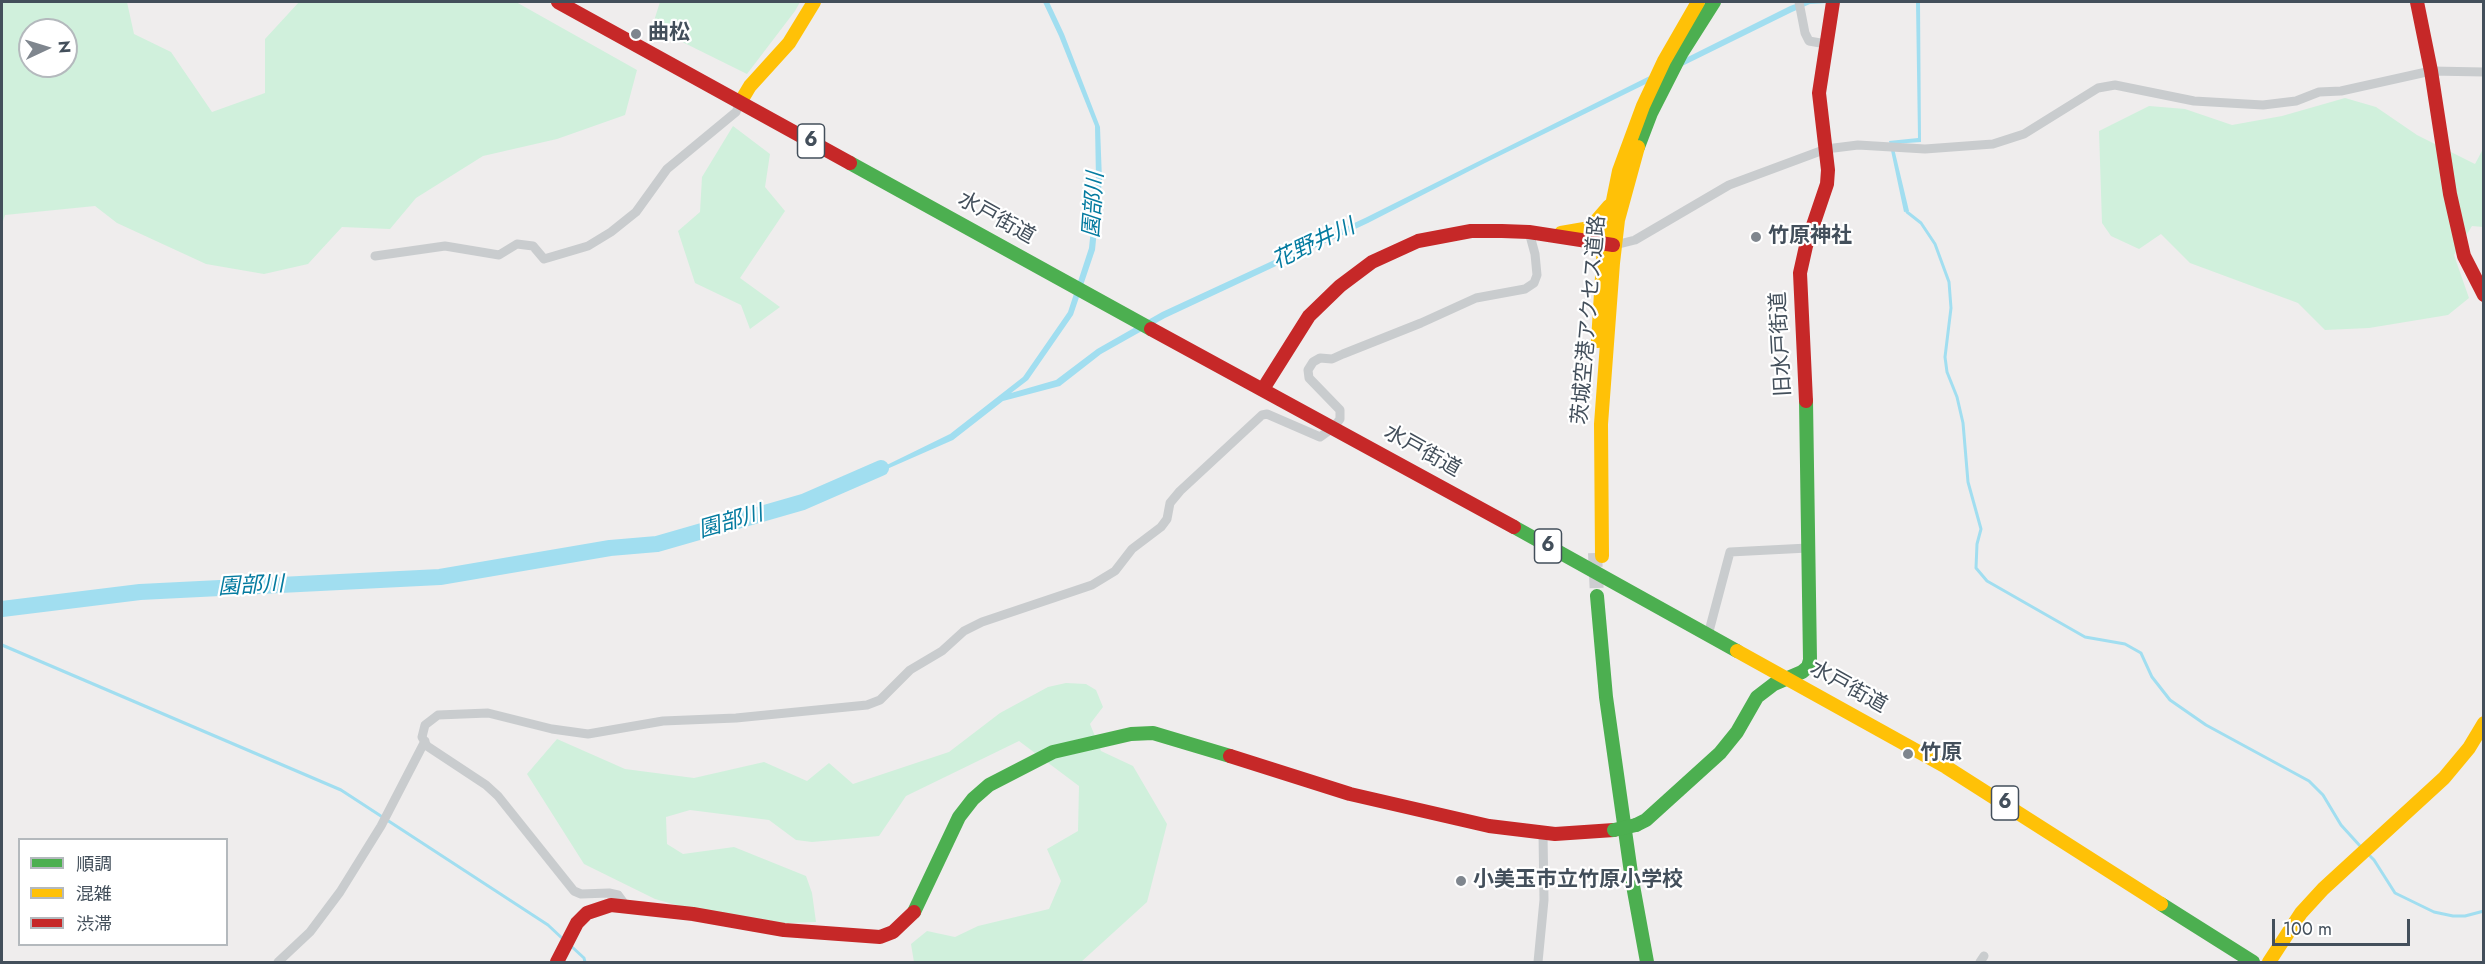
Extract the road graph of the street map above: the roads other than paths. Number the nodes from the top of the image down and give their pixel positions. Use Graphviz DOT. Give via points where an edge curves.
graph roads {
  1 [pos="558,2"];
  2 [pos="814,2"];
  3 [pos="1698,2"];
  4 [pos="1714,2"];
  5 [pos="1799,2"];
  6 [pos="2417,2"];
  7 [pos="1832,5"];
  8 [pos="1826,44"];
  9 [pos="2431,71"];
  10 [pos="2484,72"];
  11 [pos="741,101"];
  12 [pos="1826,148"];
  13 [pos="1611,203"];
  14 [pos="1529,232"];
  15 [pos="1547,235"];
  16 [pos="1610,245"];
  17 [pos="375,256"];
  18 [pos="2484,295"];
  19 [pos="1263,389"];
  20 [pos="1334,427"];
  21 [pos="1808,548"];
  22 [pos="1598,555"];
  23 [pos="1600,596"];
  24 [pos="1708,635"];
  25 [pos="1788,678"];
  26 [pos="2484,723"];
  27 [pos="424,741"];
  28 [pos="1544,834"];
  29 [pos="627,906"];
  30 [pos="278,963"];
  31 [pos="557,963"];
  32 [pos="1538,963"];
  33 [pos="1647,963"];
  34 [pos="2253,963"];
  35 [pos="2269,963"];
  1 -- 11 [label="main road, 水戸街道 / 6"];
  2 -- 11 [label="main road" via="789,43"];
  3 -- 13 [label="main road, 茨城空港アクセス道路" via="1643,106"];
  4 -- 16 [label="main road, 茨城空港アクセス道路" via="1681,54 1651,113"];
  5 -- 8 [label="street" via="1809,41"];
  6 -- 9 [label="main road"];
  7 -- 8 [label="main road, 旧水戸街道"];
  8 -- 12 [label="main road, 旧水戸街道" via="1819,93"];
  9 -- 10 [label="street"];
  9 -- 12 [label="street" via="2263,105 2194,101 2115,85 2098,88 2024,134 1993,144 1925,149 1858,145"];
  9 -- 18 [label="main road" via="2464,256"];
  11 -- 17 [label="street" via="736,112 667,169 636,212 588,246 544,259 533,246 517,244 499,255 445,246"];
  11 -- 19 [label="main road, 水戸街道 / 6"];
  12 -- 16 [label="street" via="1729,184 1643,235"];
  12 -- 21 [label="main road, 旧水戸街道" via="1827,184 1800,273"];
  13 -- 15 [label="main road" via="1590,228"];
  13 -- 16 [label="main road, 茨城空港アクセス道路"];
  14 -- 15 [label="main road"];
  14 -- 19 [label="main road" via="1442,235 1418,241 1372,262 1309,316"];
  14 -- 20 [label="street" via="1537,275 1525,289 1476,298 1343,354 1313,362 1309,378 1340,410"];
  15 -- 16 [label="main road"];
  16 -- 22 [label="main road, 茨城空港アクセス道路" via="1593,432"];
  19 -- 20 [label="main road, 水戸街道 / 6"];
  20 -- 24 [label="main road, 水戸街道 / 6"];
  20 -- 27 [label="street" via="1320,436 1267,414 1262,416 1180,490 1161,527 1132,549 1115,572 1092,585 964,631 942,651 910,670 880,700 867,705 663,721 588,734 488,713 453,713 432,718 425,725"];
  21 -- 24 [label="street" via="1730,552"];
  21 -- 25 [label="main road, 旧水戸街道" via="1810,660 1808,667"];
  23 -- 33 [label="main road" via="1606,697"];
  24 -- 25 [label="main road, 水戸街道 / 6"];
  25 -- 28 [label="main road, bridge" via="1757,697 1720,753 1646,820 1614,830"];
  25 -- 34 [label="main road, 水戸街道 / 6" via="1992,794"];
  26 -- 35 [label="main road" via="2444,778 2323,888 2301,913"];
  27 -- 29 [label="street" via="486,784 574,891 618,895"];
  27 -- 30 [label="street" via="381,826 340,892 310,932"];
  28 -- 29 [label="main road" via="1428,813 1350,794 1170,737 1131,734 1053,752 989,785 959,817 936,872 910,918 880,937 784,930"];
  28 -- 32 [label="street" via="1544,900"];
  29 -- 31 [label="main road" via="611,905 587,914 577,923"];
}
